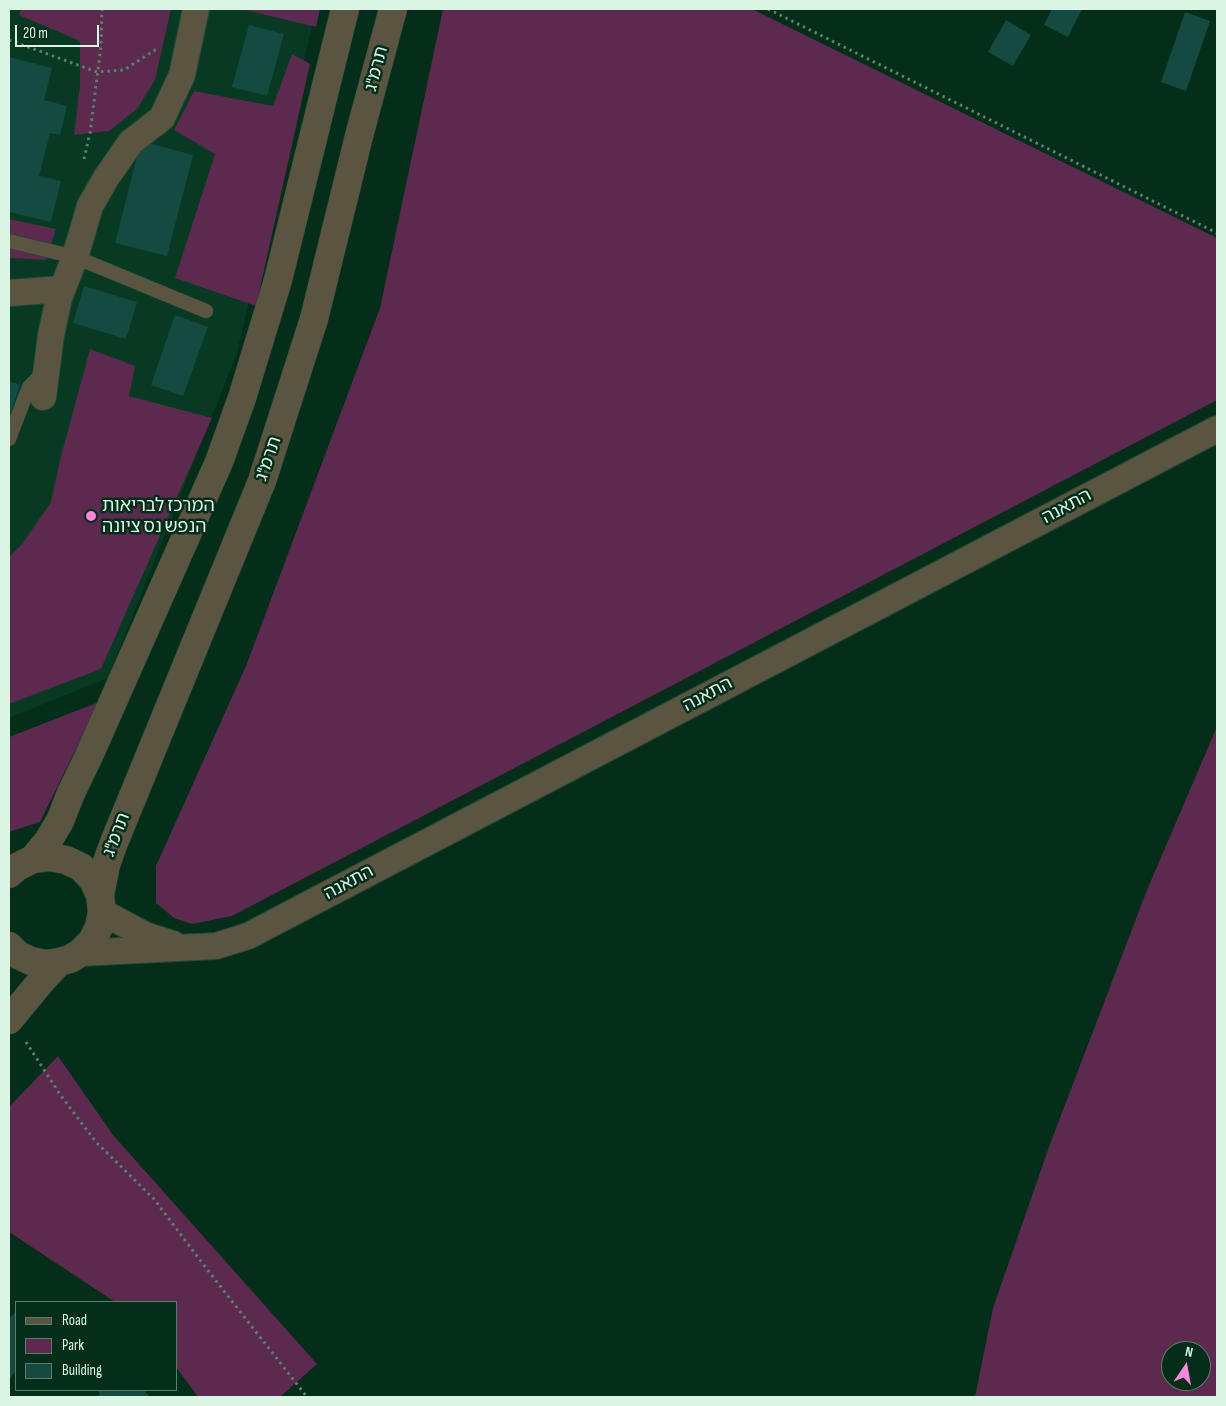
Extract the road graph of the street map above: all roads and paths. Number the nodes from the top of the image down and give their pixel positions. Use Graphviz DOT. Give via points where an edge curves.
graph roads {
  1 [pos="102,9"];
  2 [pos="196,9"];
  3 [pos="345,9"];
  4 [pos="393,9"];
  5 [pos="768,9"];
  6 [pos="9,40"];
  7 [pos="188,47"];
  8 [pos="97,72"];
  9 [pos="84,160"];
  10 [pos="1217,233"];
  11 [pos="9,241"];
  12 [pos="75,257"];
  13 [pos="62,289"];
  14 [pos="9,293"];
  15 [pos="206,311"];
  16 [pos="47,368"];
  17 [pos="43,397"];
  18 [pos="1217,429"];
  19 [pos="9,439"];
  20 [pos="17,866"];
  21 [pos="101,903"];
  22 [pos="9,946"];
  23 [pos="194,948"];
  24 [pos="70,958"];
  25 [pos="9,1020"];
  26 [pos="307,1397"];
  1 -- 8 [label="path"];
  2 -- 7 [label="street"];
  3 -- 20 [label="street" via="278,280 219,462 60,822 48,840"];
  4 -- 21 [label="street, תרמ\"ג" via="314,319 265,472 113,844 106,865"];
  5 -- 10 [label="path"];
  6 -- 8 [label="path"];
  7 -- 8 [label="path" via="155,50 124,70"];
  7 -- 12 [label="street" via="182,75 162,118 131,142 90,206"];
  8 -- 9 [label="path"];
  11 -- 12 [label="lane"];
  12 -- 13 [label="street"];
  12 -- 15 [label="lane"];
  13 -- 14 [label="street"];
  13 -- 16 [label="street"];
  16 -- 17 [label="street"];
  16 -- 19 [label="lane" via="29,387"];
  18 -- 23 [label="street, התאנה" via="248,936 216,946"];
  20 -- 21 [label="street" via="49,856 66,860 81,867 93,880"];
  21 -- 23 [label="street, התאנה" via="148,936"];
  21 -- 24 [label="street, תרמ\"ג" via="99,927 92,941"];
  22 -- 24 [label="street" via="18,955 45,964"];
  23 -- 24 [label="street, התאנה"];
  24 -- 25 [label="street" via="43,979"];
  25 -- 26 [label="path" via="96,1142 154,1199"];
}
